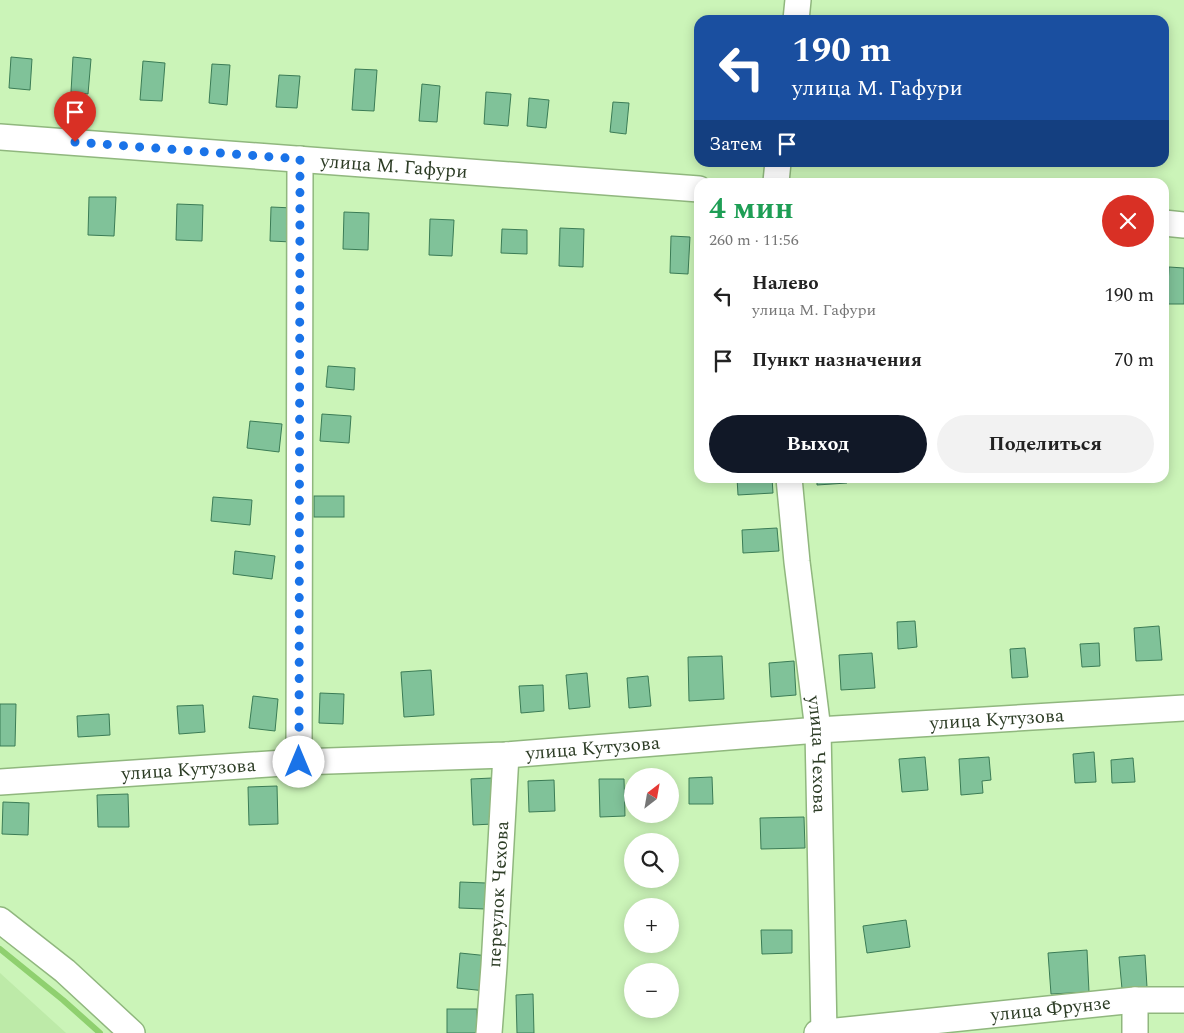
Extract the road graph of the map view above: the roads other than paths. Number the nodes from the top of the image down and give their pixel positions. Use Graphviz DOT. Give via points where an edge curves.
graph roads {
  1 [pos="798,0"];
  2 [pos="796,15"];
  3 [pos="0,137"];
  4 [pos="300,159"];
  5 [pos="694,189"];
  6 [pos="1169,223"];
  7 [pos="1184,224"];
  8 [pos="789,483"];
  9 [pos="1184,708"];
  10 [pos="818,730"];
  11 [pos="506,755"];
  12 [pos="299,762"];
  13 [pos="0,782"];
  14 [pos="0,920"];
  15 [pos="1134,1000"];
  16 [pos="1184,1000"];
  17 [pos="132,1033"];
  18 [pos="489,1033"];
  19 [pos="822,1033"];
  20 [pos="1136,1033"];
  1 -- 2 [label="street"];
  3 -- 4 [label="street, улица М. Гафури"];
  4 -- 5 [label="street, улица М. Гафури"];
  4 -- 12 [label="street"];
  6 -- 7 [label="street"];
  8 -- 10 [label="street, улица Чехова"];
  9 -- 10 [label="street, улица Кутузова"];
  10 -- 11 [label="street, улица Кутузова"];
  10 -- 19 [label="street, улица Чехова"];
  11 -- 12 [label="street, улица Кутузова"];
  11 -- 18 [label="street, переулок Чехова"];
  12 -- 13 [label="street, улица Кутузова"];
  14 -- 17 [label="street" via="65,971"];
  15 -- 16 [label="street, улица Фрунзе"];
  15 -- 19 [label="street, улица Фрунзе"];
  15 -- 20 [label="street, улица Фрунзе"];
}
